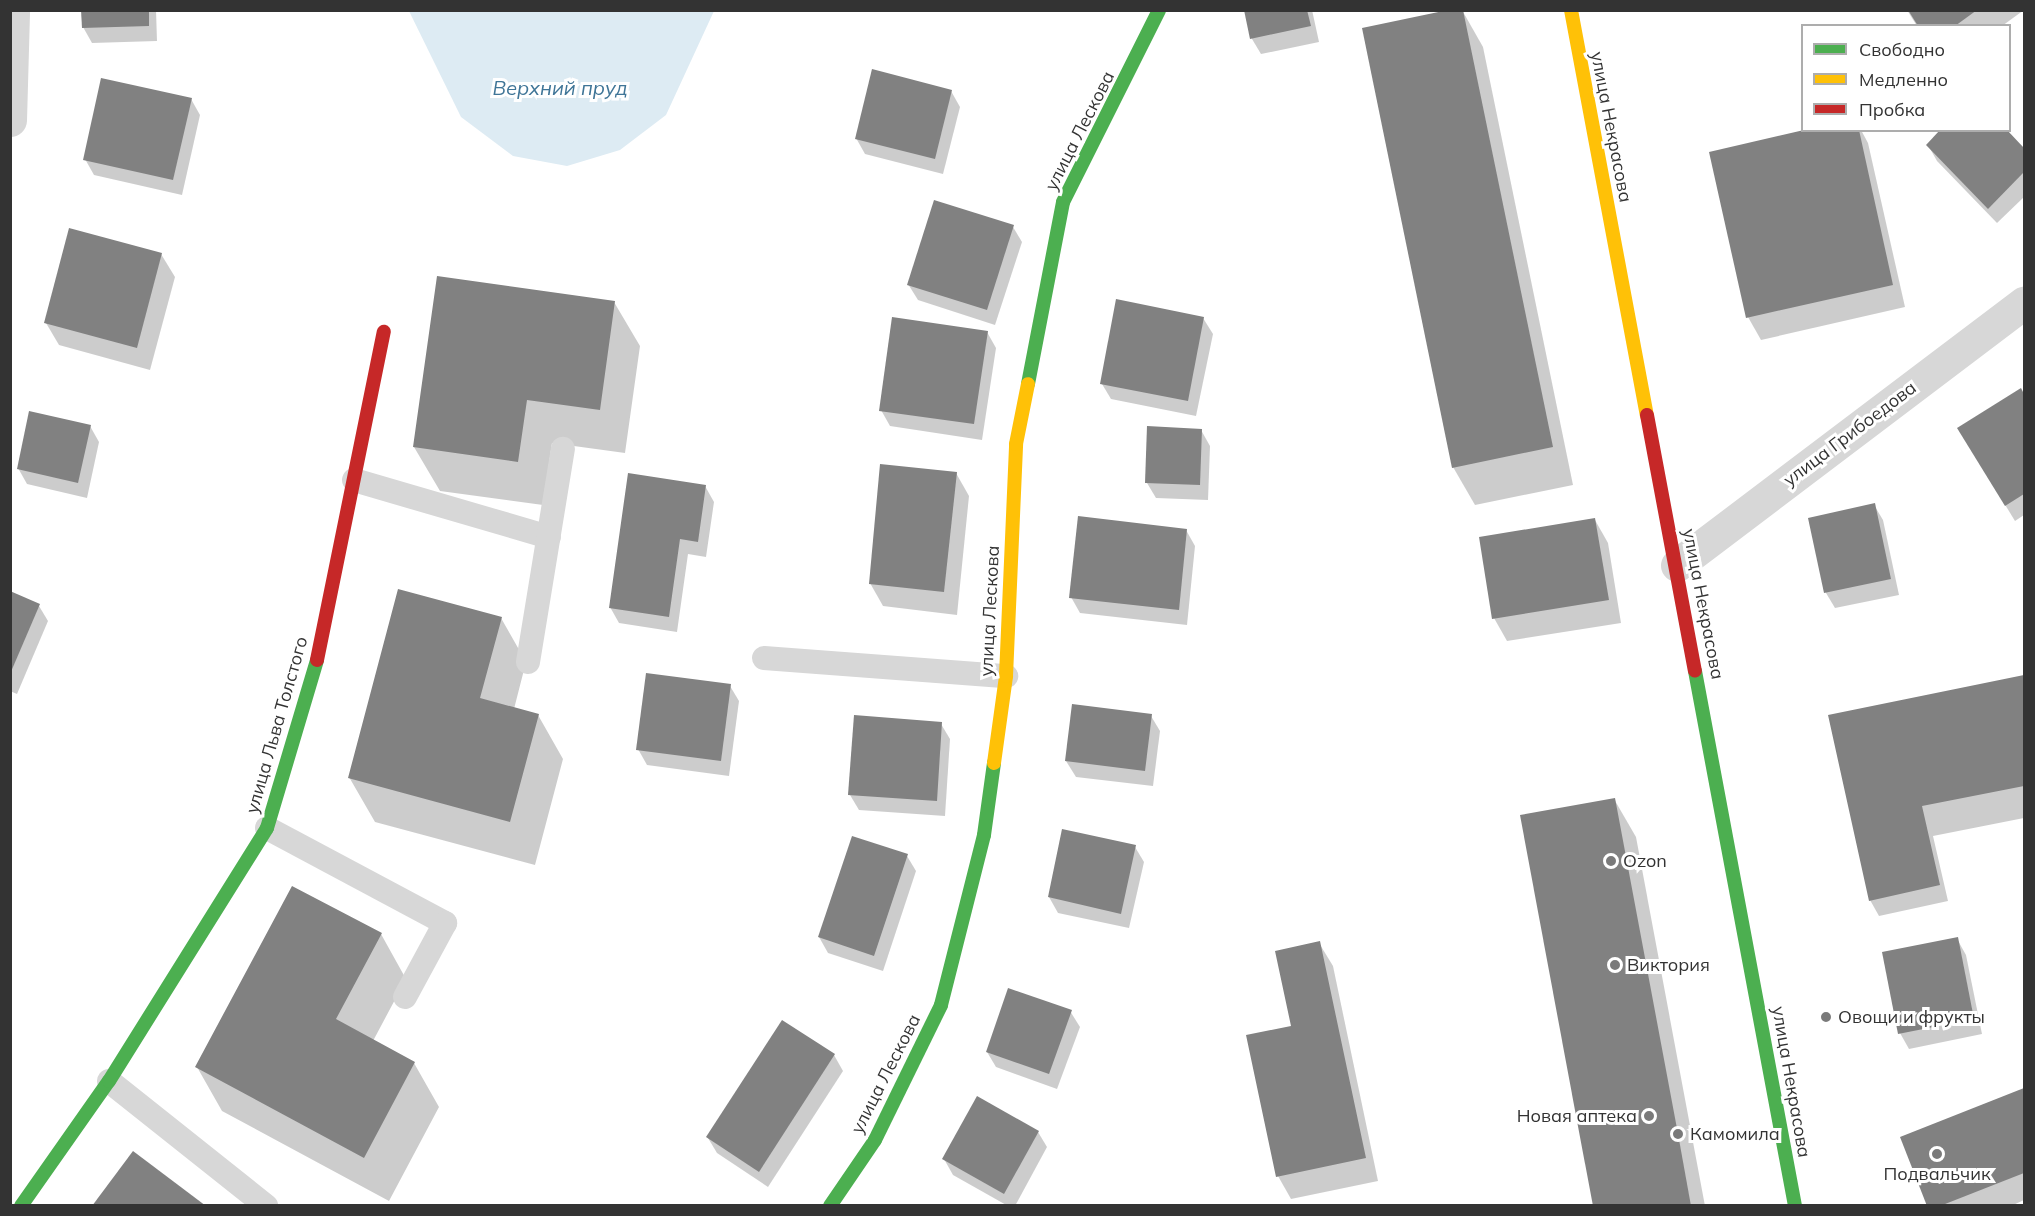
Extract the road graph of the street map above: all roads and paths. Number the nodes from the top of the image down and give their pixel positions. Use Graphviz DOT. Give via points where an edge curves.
graph roads {
  1 [pos="13,10"];
  2 [pos="1159,10"];
  3 [pos="1571,10"];
  4 [pos="10,120"];
  5 [pos="2025,303"];
  6 [pos="384,332"];
  7 [pos="563,449"];
  8 [pos="354,480"];
  9 [pos="549,537"];
  10 [pos="1677,565"];
  11 [pos="764,658"];
  12 [pos="528,662"];
  13 [pos="1006,676"];
  14 [pos="267,828"];
  15 [pos="405,997"];
  16 [pos="109,1081"];
  17 [pos="21,1206"];
  18 [pos="266,1206"];
  19 [pos="830,1206"];
  20 [pos="1795,1206"];
  1 -- 4 [label="street"];
  2 -- 13 [label="street, улица Лескова" via="1063,202 1016,444"];
  3 -- 10 [label="street, улица Некрасова"];
  5 -- 10 [label="street, улица Грибоедова"];
  6 -- 8 [label="street, улица Льва Толстого"];
  7 -- 9 [label="lane"];
  8 -- 9 [label="lane"];
  8 -- 14 [label="street, улица Льва Толстого" via="313,678"];
  9 -- 12 [label="lane"];
  10 -- 20 [label="street, улица Некрасова"];
  11 -- 13 [label="lane"];
  13 -- 19 [label="street, улица Лескова" via="984,835 941,1005 875,1140"];
  14 -- 15 [label="lane" via="445,923"];
  14 -- 16 [label="street, улица Льва Толстого"];
  16 -- 17 [label="street, улица Льва Толстого"];
  16 -- 18 [label="lane"];
}
